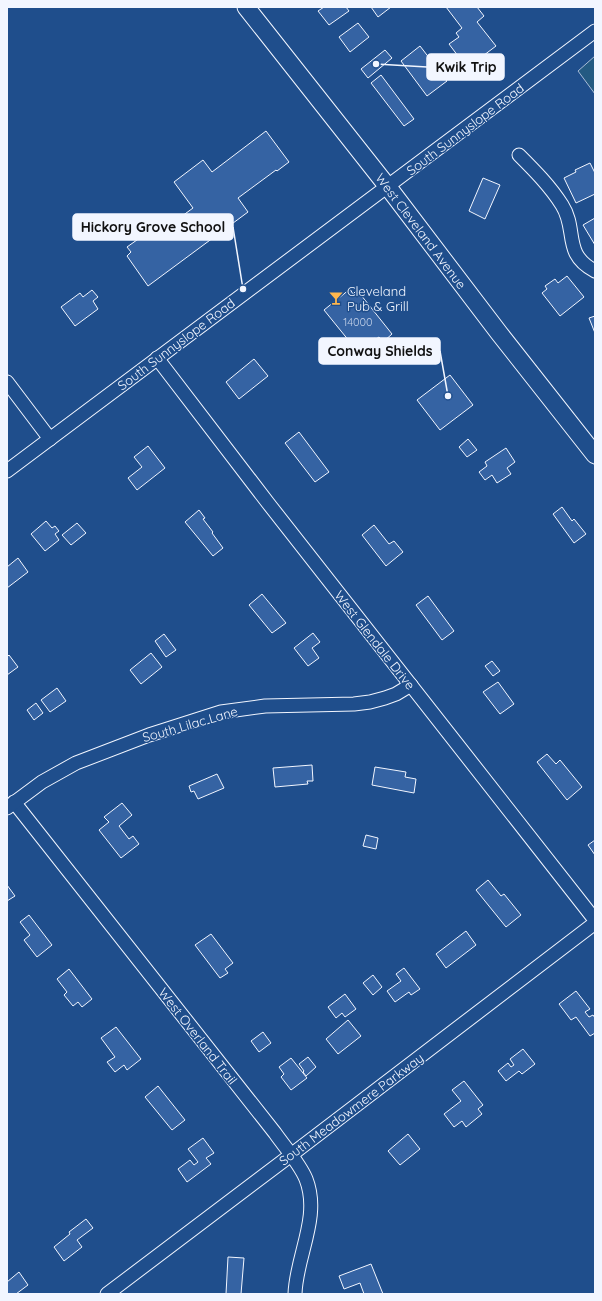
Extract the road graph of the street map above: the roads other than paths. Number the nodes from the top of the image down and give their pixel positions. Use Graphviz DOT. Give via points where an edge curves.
graph roads {
  1 [pos="246,7"];
  2 [pos="595,31"];
  3 [pos="519,155"];
  4 [pos="388,187"];
  5 [pos="595,271"];
  6 [pos="157,358"];
  7 [pos="7,382"];
  8 [pos="50,439"];
  9 [pos="595,455"];
  10 [pos="7,471"];
  11 [pos="411,685"];
  12 [pos="10,805"];
  13 [pos="595,921"];
  14 [pos="291,1155"];
  15 [pos="107,1294"];
  16 [pos="295,1294"];
  1 -- 4 [label="main road, West Cleveland Avenue"];
  2 -- 4 [label="street, South Sunnyslope Road"];
  3 -- 5 [label="street" via="561,204 569,221 576,254"];
  4 -- 6 [label="street, South Sunnyslope Road"];
  4 -- 9 [label="main road, West Cleveland Avenue"];
  6 -- 8 [label="street, South Sunnyslope Road"];
  6 -- 11 [label="street, West Glendale Drive"];
  7 -- 8 [label="street"];
  8 -- 10 [label="street, South Sunnyslope Road"];
  11 -- 12 [label="street, South Lilac Lane" via="396,694 370,702 265,706 221,712 149,734 76,763 42,782"];
  11 -- 13 [label="street, West Glendale Drive"];
  12 -- 14 [label="street, West Overland Trail"];
  13 -- 14 [label="street, South Meadowmere Parkway"];
  14 -- 15 [label="street, South Meadowmere Parkway"];
  14 -- 16 [label="street, West Overland Trail" via="306,1179 311,1199 311,1211 296,1274"];
}
